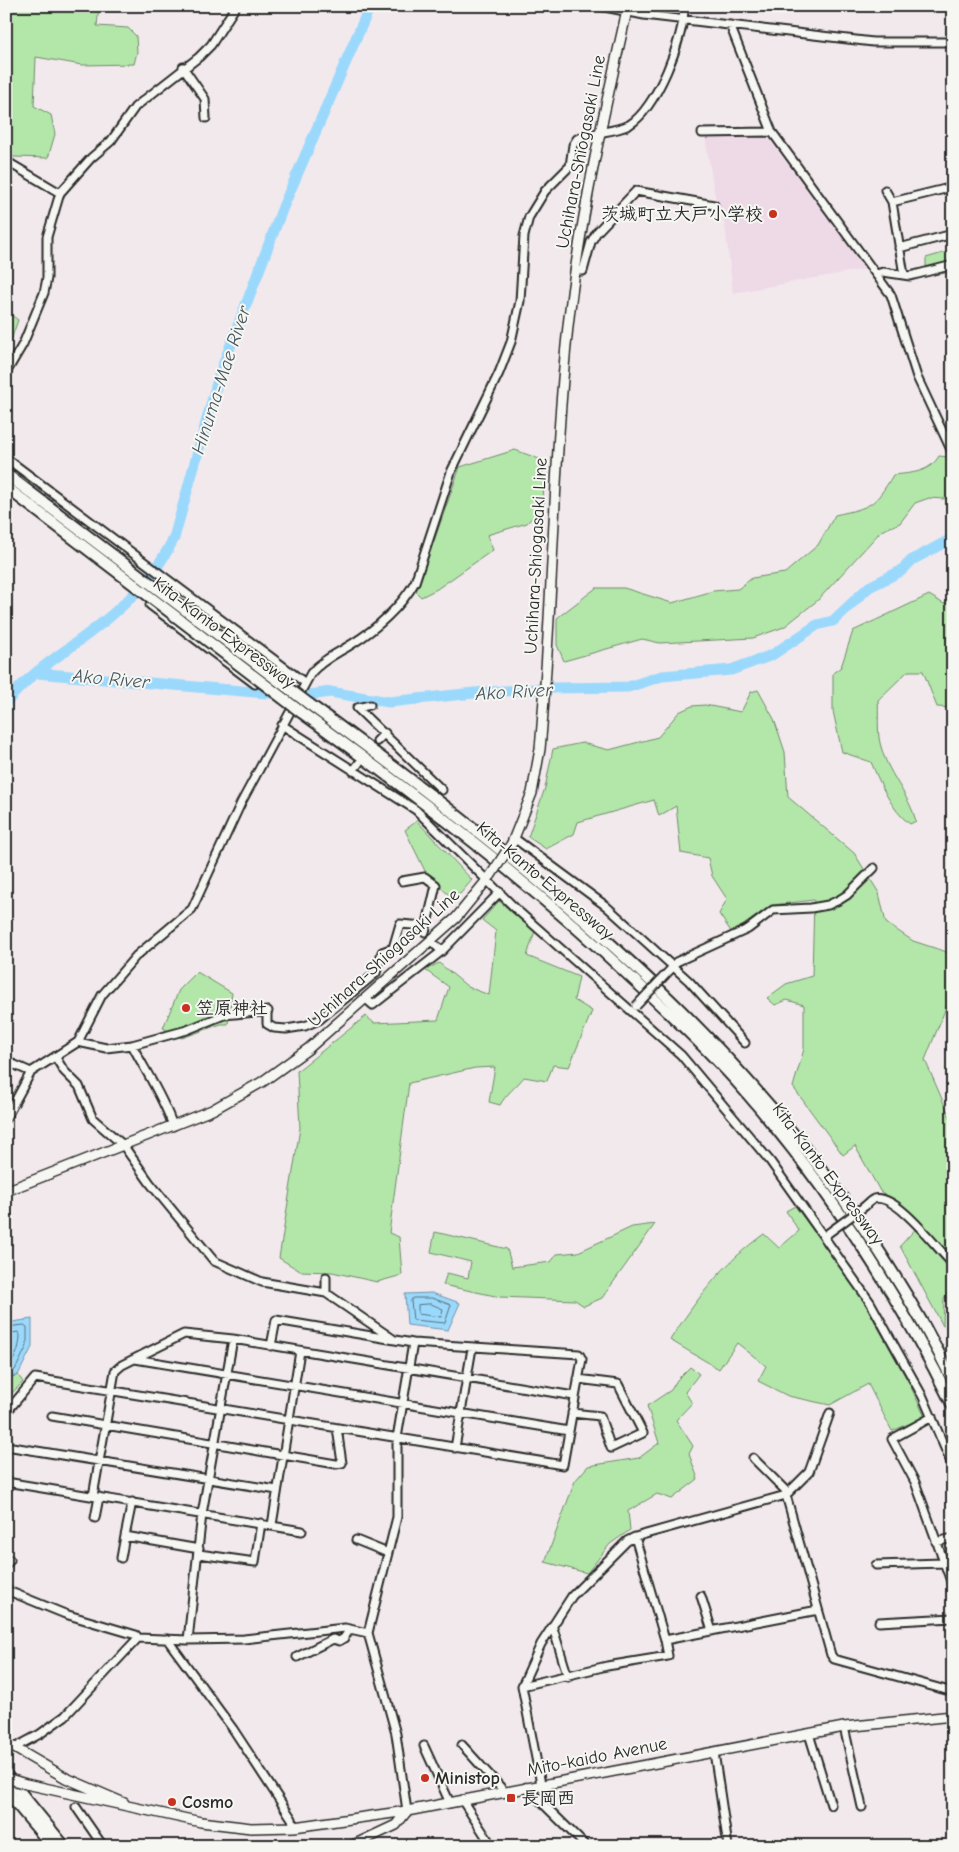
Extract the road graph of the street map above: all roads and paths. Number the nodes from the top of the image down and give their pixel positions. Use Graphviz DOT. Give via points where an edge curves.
graph roads {
  1 [pos="236,6"];
  2 [pos="600,6"];
  3 [pos="684,6"];
  4 [pos="627,9"];
  5 [pos="684,19"];
  6 [pos="730,25"];
  7 [pos="953,42"];
  8 [pos="183,67"];
  9 [pos="206,118"];
  10 [pos="601,132"];
  11 [pos="772,132"];
  12 [pos="702,133"];
  13 [pos="6,160"];
  14 [pos="953,187"];
  15 [pos="885,190"];
  16 [pos="60,193"];
  17 [pos="892,202"];
  18 [pos="714,205"];
  19 [pos="953,234"];
  20 [pos="900,248"];
  21 [pos="953,265"];
  22 [pos="575,271"];
  23 [pos="876,274"];
  24 [pos="904,275"];
  25 [pos="6,373"];
  26 [pos="953,454"];
  27 [pos="6,458"];
  28 [pos="6,474"];
  29 [pos="6,487"];
  30 [pos="150,604"];
  31 [pos="258,648"];
  32 [pos="240,672"];
  33 [pos="304,682"];
  34 [pos="255,684"];
  35 [pos="370,705"];
  36 [pos="282,725"];
  37 [pos="384,733"];
  38 [pos="377,741"];
  39 [pos="359,763"];
  40 [pos="353,771"];
  41 [pos="442,790"];
  42 [pos="513,841"];
  43 [pos="874,868"];
  44 [pos="489,878"];
  45 [pos="402,881"];
  46 [pos="500,892"];
  47 [pos="435,946"];
  48 [pos="442,950"];
  49 [pos="672,968"];
  50 [pos="365,998"];
  51 [pos="635,1008"];
  52 [pos="78,1042"];
  53 [pos="745,1043"];
  54 [pos="132,1045"];
  55 [pos="56,1058"];
  56 [pos="6,1061"];
  57 [pos="31,1072"];
  58 [pos="6,1118"];
  59 [pos="173,1126"];
  60 [pos="123,1145"];
  61 [pos="6,1191"];
  62 [pos="826,1235"];
  63 [pos="953,1264"];
  64 [pos="326,1277"];
  65 [pos="326,1293"];
  66 [pos="233,1339"];
  67 [pos="392,1339"];
  68 [pos="413,1343"];
  69 [pos="271,1346"];
  70 [pos="472,1348"];
  71 [pos="300,1351"];
  72 [pos="135,1359"];
  73 [pos="409,1369"];
  74 [pos="226,1375"];
  75 [pos="467,1378"];
  76 [pos="578,1379"];
  77 [pos="953,1381"];
  78 [pos="294,1385"];
  79 [pos="111,1391"];
  80 [pos="574,1396"];
  81 [pos="404,1404"];
  82 [pos="953,1406"];
  83 [pos="220,1409"];
  84 [pos="6,1413"];
  85 [pos="461,1413"];
  86 [pos="572,1413"];
  87 [pos="830,1413"];
  88 [pos="52,1416"];
  89 [pos="932,1417"];
  90 [pos="288,1421"];
  91 [pos="106,1426"];
  92 [pos="337,1428"];
  93 [pos="569,1431"];
  94 [pos="397,1438"];
  95 [pos="214,1445"];
  96 [pos="6,1446"];
  97 [pos="455,1448"];
  98 [pos="283,1455"];
  99 [pos="752,1458"];
  100 [pos="100,1461"];
  101 [pos="953,1467"];
  102 [pos="208,1479"];
  103 [pos="6,1482"];
  104 [pos="277,1490"];
  105 [pos="787,1494"];
  106 [pos="96,1496"];
  107 [pos="132,1502"];
  108 [pos="202,1514"];
  109 [pos="96,1518"];
  110 [pos="261,1523"];
  111 [pos="272,1525"];
  112 [pos="302,1531"];
  113 [pos="125,1536"];
  114 [pos="634,1537"];
  115 [pos="953,1538"];
  116 [pos="356,1540"];
  117 [pos="936,1542"];
  118 [pos="199,1551"];
  119 [pos="388,1553"];
  120 [pos="121,1558"];
  121 [pos="943,1563"];
  122 [pos="876,1565"];
  123 [pos="953,1588"];
  124 [pos="6,1590"];
  125 [pos="701,1596"];
  126 [pos="818,1610"];
  127 [pos="953,1618"];
  128 [pos="879,1622"];
  129 [pos="553,1628"];
  130 [pos="350,1629"];
  131 [pos="712,1631"];
  132 [pos="368,1633"];
  133 [pos="138,1638"];
  134 [pos="167,1639"];
  135 [pos="188,1640"];
  136 [pos="665,1640"];
  137 [pos="297,1657"];
  138 [pos="568,1676"];
  139 [pos="522,1686"];
  140 [pos="953,1692"];
  141 [pos="953,1716"];
  142 [pos="844,1727"];
  143 [pos="809,1734"];
  144 [pos="462,1745"];
  145 [pos="10,1746"];
  146 [pos="424,1746"];
  147 [pos="714,1752"];
  148 [pos="6,1777"];
  149 [pos="541,1784"];
  150 [pos="526,1787"];
  151 [pos="504,1791"];
  152 [pos="9,1796"];
  153 [pos="462,1800"];
  154 [pos="450,1803"];
  155 [pos="129,1805"];
  156 [pos="831,1805"];
  157 [pos="76,1807"];
  158 [pos="862,1808"];
  159 [pos="407,1811"];
  160 [pos="369,1818"];
  161 [pos="294,1827"];
  162 [pos="374,1835"];
  163 [pos="52,1846"];
  164 [pos="64,1846"];
  165 [pos="103,1846"];
  166 [pos="351,1846"];
  167 [pos="492,1846"];
  168 [pos="586,1846"];
  169 [pos="728,1846"];
  1 -- 8 [label="street" via="211,45"];
  2 -- 4 [label="street"];
  3 -- 5 [label="street"];
  4 -- 5 [label="street"];
  4 -- 10 [label="main road, Uchihara-Shiogasaki Line"];
  5 -- 6 [label="street"];
  5 -- 10 [label="street" via="681,35 650,105 630,124"];
  6 -- 7 [label="street" via="873,42"];
  6 -- 11 [label="street"];
  8 -- 9 [label="street" via="205,99"];
  8 -- 16 [label="street" via="135,107 111,141"];
  10 -- 22 [label="main road, Uchihara-Shiogasaki Line"];
  10 -- 33 [label="street" via="577,139 570,166 545,190 529,217 524,236 520,301 511,342 451,472 408,595 354,643 316,667"];
  11 -- 12 [label="street"];
  11 -- 23 [label="street"];
  13 -- 16 [label="street"];
  14 -- 17 [label="street"];
  15 -- 17 [label="street"];
  16 -- 25 [label="street" via="48,237 44,293 20,350"];
  17 -- 20 [label="street"];
  18 -- 22 [label="street" via="636,191 597,232 583,271"];
  19 -- 20 [label="street"];
  20 -- 24 [label="street"];
  21 -- 24 [label="street"];
  22 -- 42 [label="main road, Uchihara-Shiogasaki Line" via="563,384 540,748 532,793"];
  23 -- 24 [label="street"];
  23 -- 26 [label="street" via="894,301 918,377"];
  27 -- 31 [label="street"];
  28 -- 77 [label="highway, Kita-Kanto Expressway, bridge" via="400,770 547,888 665,993 751,1082 820,1167 856,1216 911,1304"];
  29 -- 82 [label="highway, Kita-Kanto Expressway, bridge" via="301,712 393,778 540,896 657,1001 744,1089 812,1174 873,1260"];
  30 -- 32 [label="street"];
  31 -- 32 [label="street"];
  31 -- 33 [label="street"];
  32 -- 34 [label="street"];
  33 -- 36 [label="street, bridge"];
  35 -- 37 [label="street" via="357,708"];
  36 -- 40 [label="street"];
  36 -- 52 [label="street" via="230,824 192,909 136,956 102,995"];
  37 -- 38 [label="street"];
  37 -- 41 [label="street"];
  39 -- 40 [label="street"];
  40 -- 44 [label="street" via="416,810"];
  42 -- 44 [label="main road, Uchihara-Shiogasaki Line, bridge"];
  42 -- 49 [label="street" via="606,906"];
  43 -- 49 [label="street" via="838,900 820,906 773,910 748,929 676,962"];
  44 -- 46 [label="street"];
  44 -- 50 [label="main road, Uchihara-Shiogasaki Line" via="456,918"];
  45 -- 54 [label="street" via="425,877 436,886 425,929 400,924 393,948 382,952 376,973 319,1020 298,1027 274,1028 267,1024 267,1011 233,1013"];
  46 -- 48 [label="street"];
  46 -- 51 [label="street"];
  47 -- 48 [label="street"];
  48 -- 50 [label="street" via="373,1005"];
  49 -- 51 [label="street, bridge"];
  49 -- 53 [label="street"];
  50 -- 59 [label="main road, Uchihara-Shiogasaki Line" via="308,1049 262,1082 212,1110"];
  51 -- 62 [label="street" via="728,1109"];
  52 -- 54 [label="street" via="106,1048"];
  52 -- 55 [label="street"];
  54 -- 59 [label="street" via="163,1100"];
  55 -- 57 [label="street"];
  55 -- 60 [label="street" via="79,1086 93,1119"];
  56 -- 57 [label="street"];
  57 -- 58 [label="street"];
  59 -- 60 [label="main road, Uchihara-Shiogasaki Line"];
  60 -- 61 [label="main road, Uchihara-Shiogasaki Line"];
  60 -- 65 [label="street" via="214,1261 262,1282"];
  62 -- 63 [label="street, bridge" via="874,1199 883,1200 897,1206"];
  62 -- 89 [label="street" via="870,1302"];
  64 -- 65 [label="street"];
  65 -- 67 [label="street"];
  66 -- 69 [label="street"];
  66 -- 72 [label="street" via="184,1334"];
  66 -- 74 [label="street"];
  67 -- 68 [label="street"];
  67 -- 69 [label="street" via="276,1320"];
  68 -- 70 [label="street"];
  68 -- 73 [label="street"];
  69 -- 71 [label="street"];
  70 -- 75 [label="street"];
  70 -- 76 [label="street" via="579,1354 582,1359"];
  71 -- 73 [label="street"];
  71 -- 78 [label="street"];
  72 -- 74 [label="street"];
  72 -- 79 [label="street" via="115,1371"];
  73 -- 75 [label="street"];
  73 -- 81 [label="street"];
  74 -- 78 [label="street"];
  74 -- 83 [label="street"];
  75 -- 80 [label="street"];
  75 -- 85 [label="street"];
  76 -- 80 [label="street"];
  76 -- 86 [label="street" via="618,1384 643,1433 611,1448 600,1416"];
  78 -- 81 [label="street"];
  78 -- 90 [label="street"];
  79 -- 83 [label="street"];
  79 -- 84 [label="street" via="35,1378"];
  79 -- 91 [label="street"];
  80 -- 86 [label="street"];
  81 -- 85 [label="street"];
  81 -- 94 [label="street"];
  83 -- 90 [label="street"];
  83 -- 95 [label="street"];
  85 -- 93 [label="street"];
  85 -- 97 [label="street"];
  86 -- 93 [label="street"];
  87 -- 105 [label="street" via="809,1472"];
  88 -- 91 [label="street"];
  89 -- 101 [label="street"];
  89 -- 117 [label="street" via="892,1438 915,1482"];
  90 -- 92 [label="street"];
  90 -- 98 [label="street"];
  91 -- 95 [label="street"];
  91 -- 100 [label="street"];
  92 -- 94 [label="street"];
  92 -- 98 [label="street" via="342,1463"];
  93 -- 97 [label="street" via="563,1465"];
  94 -- 97 [label="street"];
  94 -- 119 [label="street" via="397,1517"];
  95 -- 98 [label="street"];
  95 -- 102 [label="street"];
  96 -- 100 [label="street"];
  98 -- 104 [label="street"];
  99 -- 105 [label="street"];
  100 -- 102 [label="street"];
  100 -- 106 [label="street"];
  102 -- 104 [label="street"];
  102 -- 108 [label="street"];
  103 -- 106 [label="street"];
  104 -- 111 [label="street"];
  105 -- 114 [label="street"];
  105 -- 126 [label="street"];
  106 -- 107 [label="street"];
  106 -- 109 [label="street"];
  107 -- 108 [label="street"];
  107 -- 113 [label="street"];
  108 -- 110 [label="street"];
  108 -- 118 [label="street"];
  110 -- 111 [label="street"];
  110 -- 118 [label="street" via="255,1562"];
  111 -- 112 [label="street"];
  113 -- 118 [label="street"];
  113 -- 120 [label="street"];
  114 -- 129 [label="street" via="572,1596"];
  114 -- 136 [label="street"];
  115 -- 117 [label="street"];
  116 -- 119 [label="street"];
  117 -- 121 [label="street"];
  118 -- 135 [label="street"];
  119 -- 132 [label="street"];
  121 -- 122 [label="street"];
  121 -- 123 [label="street"];
  124 -- 133 [label="street"];
  125 -- 131 [label="street"];
  126 -- 131 [label="street"];
  126 -- 140 [label="street" via="834,1659"];
  127 -- 128 [label="street"];
  129 -- 138 [label="street"];
  129 -- 139 [label="street" via="541,1644"];
  130 -- 132 [label="street"];
  130 -- 135 [label="street" via="280,1633 244,1639"];
  130 -- 137 [label="street" via="344,1638 332,1639"];
  131 -- 136 [label="street"];
  132 -- 159 [label="street" via="396,1734"];
  133 -- 134 [label="street"];
  133 -- 145 [label="street" via="65,1716 40,1734"];
  134 -- 135 [label="street"];
  134 -- 161 [label="street" via="234,1729"];
  136 -- 138 [label="street" via="668,1656"];
  138 -- 139 [label="street"];
  139 -- 149 [label="street"];
  141 -- 142 [label="main road, Mito-kaido Avenue"];
  142 -- 143 [label="main road, Mito-kaido Avenue"];
  142 -- 158 [label="street"];
  143 -- 147 [label="main road, Mito-kaido Avenue"];
  143 -- 156 [label="street"];
  144 -- 151 [label="street"];
  145 -- 155 [label="main road" via="66,1778"];
  146 -- 154 [label="street"];
  147 -- 149 [label="main road, Mito-kaido Avenue"];
  147 -- 169 [label="street"];
  148 -- 155 [label="main road, bridge"];
  148 -- 164 [label="highway"];
  149 -- 150 [label="main road, Mito-kaido Avenue"];
  150 -- 151 [label="main road, Mito-kaido Avenue"];
  150 -- 168 [label="street"];
  151 -- 153 [label="main road, Mito-kaido Avenue"];
  152 -- 163 [label="highway"];
  153 -- 154 [label="main road, Mito-kaido Avenue"];
  153 -- 167 [label="street"];
  154 -- 159 [label="main road, Mito-kaido Avenue"];
  155 -- 161 [label="main road, Mito-kaido Avenue" via="226,1825"];
  157 -- 165 [label="street"];
  159 -- 160 [label="main road, Mito-kaido Avenue"];
  159 -- 162 [label="main road" via="398,1824"];
  160 -- 161 [label="main road, Mito-kaido Avenue"];
  160 -- 162 [label="main road" via="377,1825"];
  162 -- 166 [label="main road"];
}
